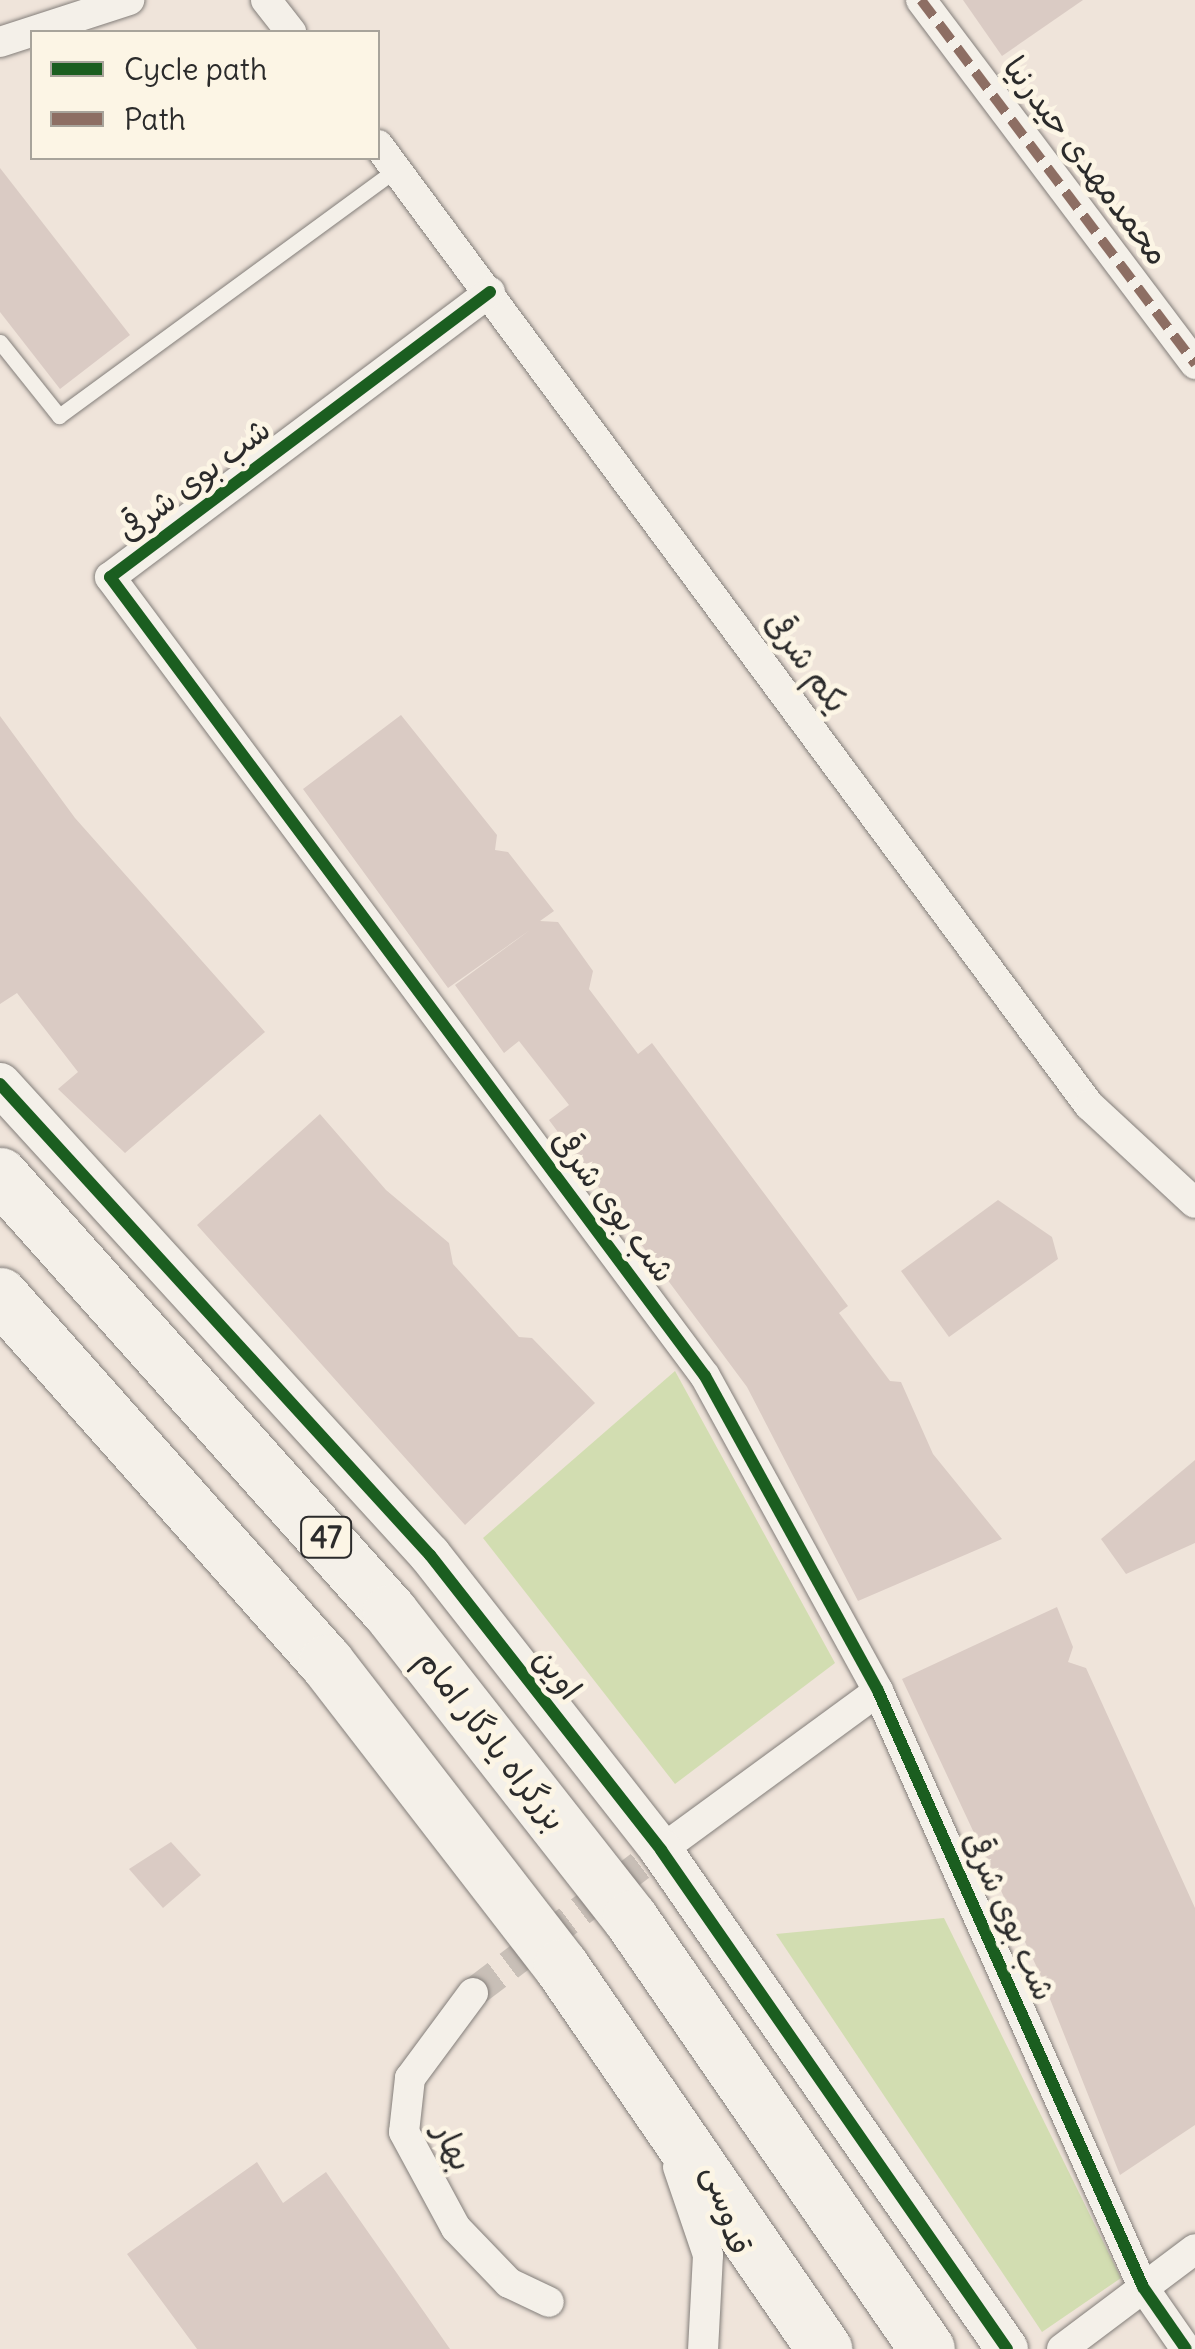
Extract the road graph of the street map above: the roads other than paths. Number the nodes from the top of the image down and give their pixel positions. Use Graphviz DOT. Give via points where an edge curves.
graph roads {
  1 [pos="129,0"];
  2 [pos="266,0"];
  3 [pos="921,0"];
  4 [pos="37,30"];
  5 [pos="289,30"];
  6 [pos="30,32"];
  7 [pos="0,42"];
  8 [pos="387,157"];
  9 [pos="490,292"];
  10 [pos="0,342"];
  11 [pos="1195,364"];
  12 [pos="0,1084"];
  13 [pos="0,1176"];
  14 [pos="1195,1203"];
  15 [pos="0,1294"];
  16 [pos="0,1303"];
  17 [pos="43,1338"];
  18 [pos="878,1691"];
  19 [pos="661,1850"];
  20 [pos="473,1993"];
  21 [pos="653,2094"];
  22 [pos="1195,2249"];
  23 [pos="1144,2287"];
  24 [pos="549,2302"];
  25 [pos="703,2349"];
  26 [pos="824,2349"];
  27 [pos="927,2349"];
  28 [pos="1006,2349"];
  29 [pos="1062,2349"];
  30 [pos="1186,2349"];
  1 -- 4 [label="street"];
  2 -- 5 [label="street"];
  3 -- 11 [label="street, محمدمهدی حیدرنیا"];
  6 -- 7 [label="street"];
  8 -- 9 [label="street, یکم شرقی"];
  8 -- 10 [label="lane" via="58,416"];
  9 -- 14 [label="street, یکم شرقی" via="1089,1104"];
  9 -- 18 [label="street, شب بوی شرقی" via="110,577 706,1376"];
  12 -- 19 [label="street, اوین" via="430,1555"];
  13 -- 27 [label="highway, بزرگراه یادگار امام / 47" via="390,1612 630,1918"];
  15 -- 17 [label="highway, 47"];
  16 -- 17 [label="lane"];
  17 -- 21 [label="highway, 47" via="326,1662"];
  18 -- 19 [label="street"];
  18 -- 23 [label="street, شب بوی شرقی"];
  19 -- 28 [label="street, اوین"];
  20 -- 24 [label="street, بهار" via="410,2078 404,2132 456,2228 509,2283"];
  21 -- 25 [label="street, قدوسی" via="708,2255"];
  21 -- 26 [label="highway, 47"];
  22 -- 23 [label="street"];
  23 -- 29 [label="street"];
  23 -- 30 [label="street, شب بوی شرقی"];
}
